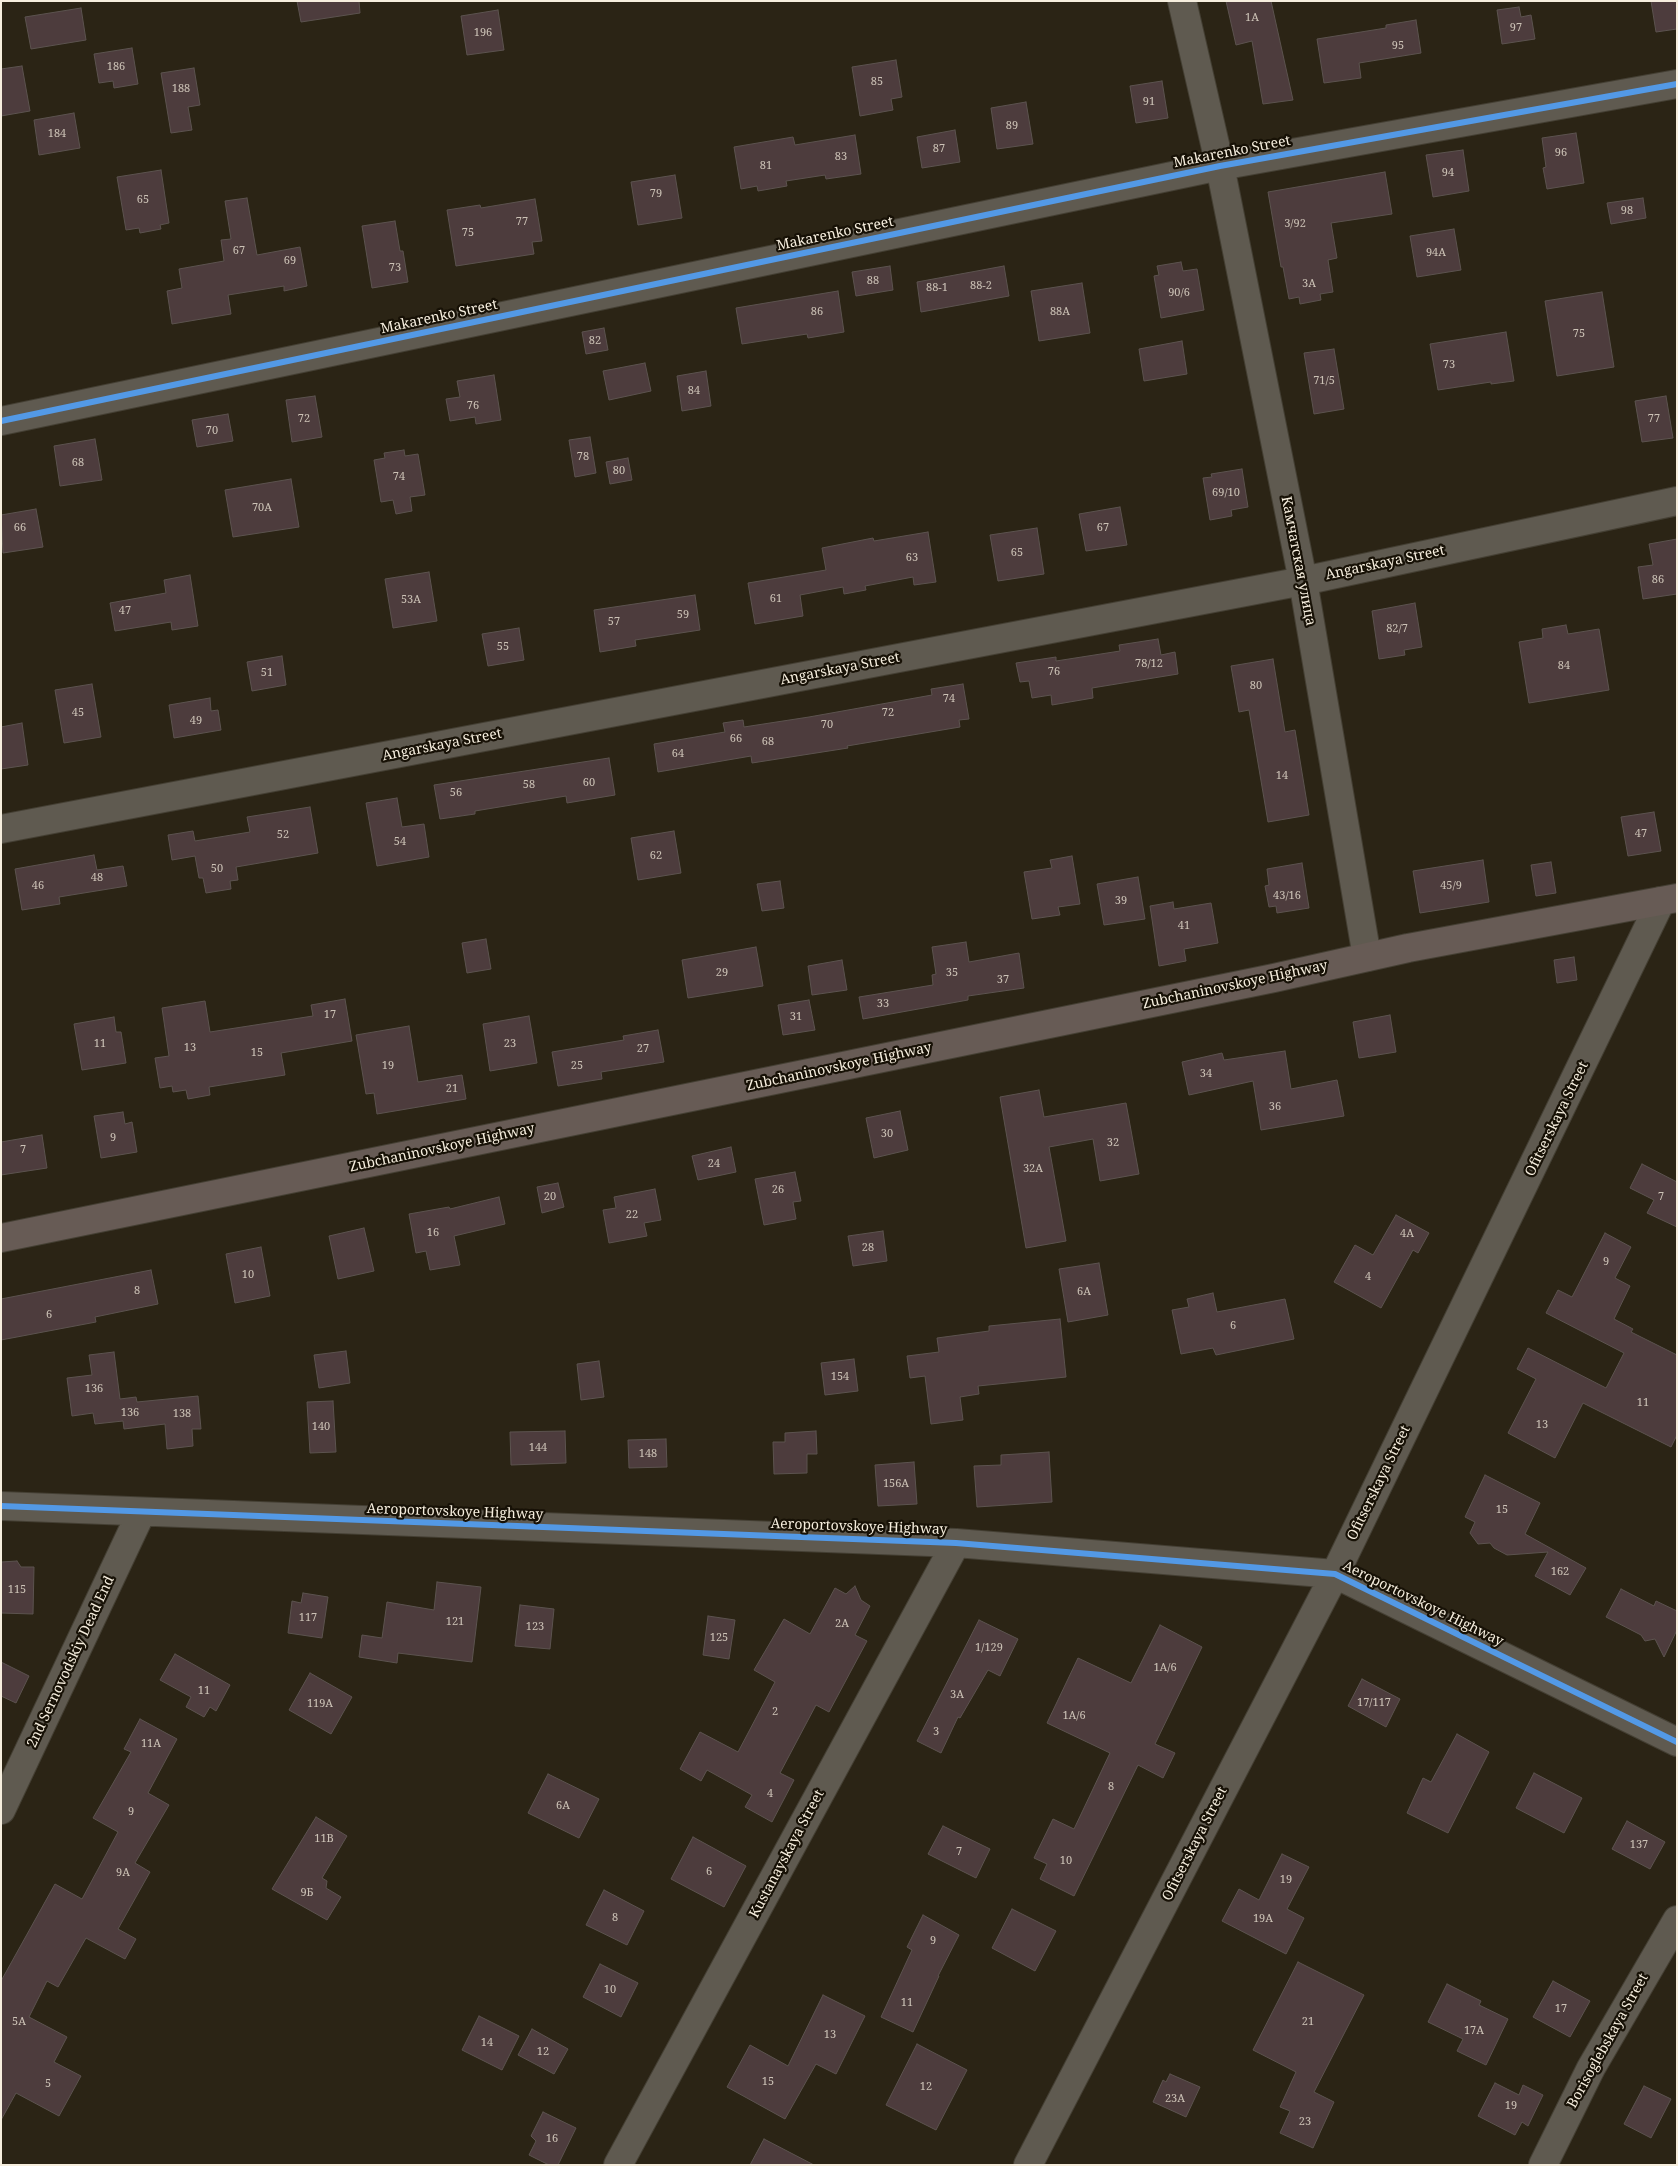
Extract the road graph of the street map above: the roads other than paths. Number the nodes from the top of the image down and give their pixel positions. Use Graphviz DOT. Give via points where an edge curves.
graph roads {
  1 [pos="1182,1"];
  2 [pos="1677,84"];
  3 [pos="1220,166"];
  4 [pos="1,421"];
  5 [pos="1677,501"];
  6 [pos="1303,581"];
  7 [pos="1,829"];
  8 [pos="1669,900"];
  9 [pos="1367,958"];
  10 [pos="1,1238"];
  11 [pos="1,1506"];
  12 [pos="141,1513"];
  13 [pos="956,1543"];
  14 [pos="1335,1574"];
  15 [pos="1677,1742"];
  16 [pos="1,1810"];
  17 [pos="1677,1920"];
  18 [pos="618,2165"];
  19 [pos="1028,2165"];
  20 [pos="1543,2165"];
  1 -- 3 [label="street, Камчатская улица"];
  2 -- 3 [label="street, Makarenko Street"];
  3 -- 4 [label="street, Makarenko Street"];
  3 -- 6 [label="street, Камчатская улица"];
  5 -- 6 [label="street, Angarskaya Street"];
  6 -- 7 [label="street, Angarskaya Street"];
  6 -- 9 [label="street, Камчатская улица"];
  8 -- 9 [label="main road, Zubchaninovskoye Highway"];
  8 -- 14 [label="street, Ofitserskaya Street"];
  9 -- 10 [label="main road, Zubchaninovskoye Highway"];
  11 -- 12 [label="street, Aeroportovskoye Highway"];
  12 -- 13 [label="street, Aeroportovskoye Highway"];
  12 -- 16 [label="street, 2nd Sernovodskiy Dead End"];
  13 -- 14 [label="street, Aeroportovskoye Highway"];
  13 -- 18 [label="street, Kustanayskaya Street"];
  14 -- 15 [label="street, Aeroportovskoye Highway"];
  14 -- 19 [label="street, Ofitserskaya Street"];
  17 -- 20 [label="street, Borisoglebskaya Street" via="1591,2068"];
}
